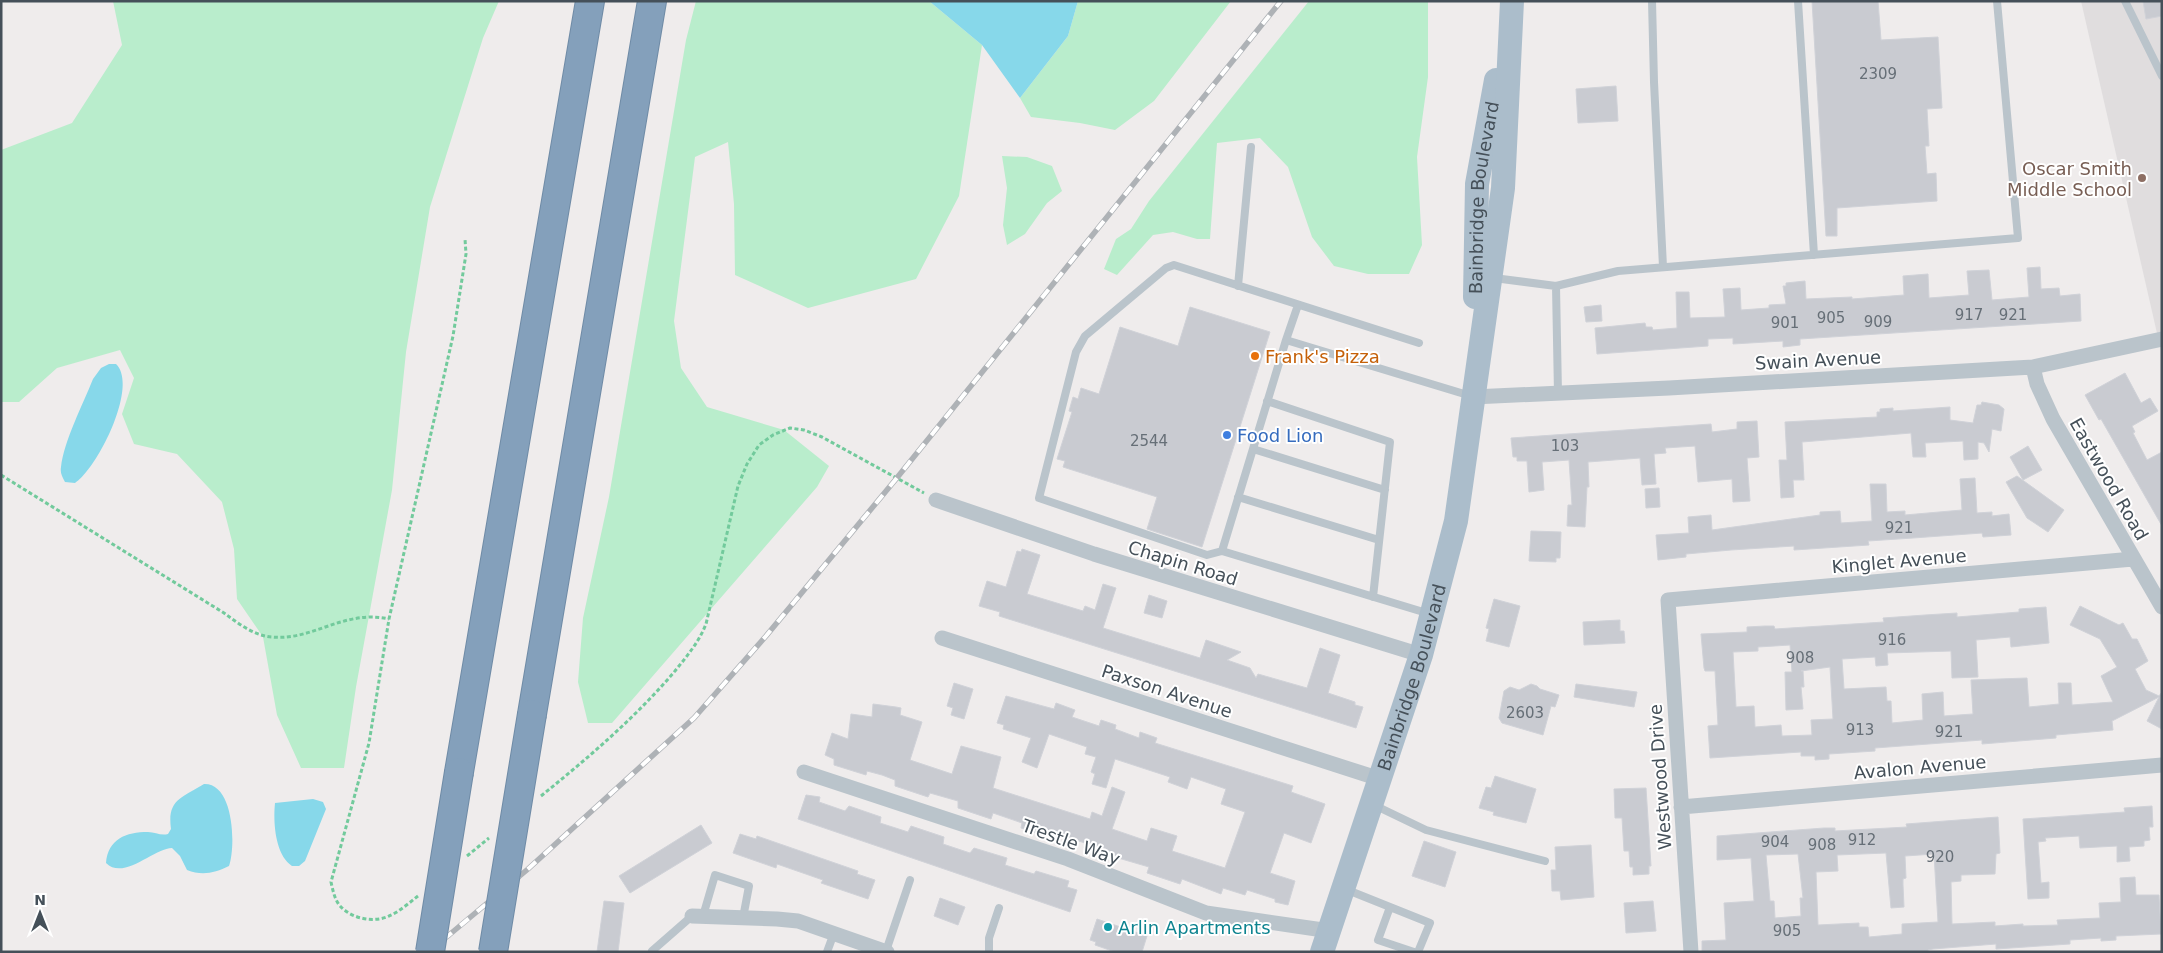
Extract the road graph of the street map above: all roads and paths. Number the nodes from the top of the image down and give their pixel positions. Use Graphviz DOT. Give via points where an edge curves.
graph roads {
  1 [pos="590,1"];
  2 [pos="652,1"];
  3 [pos="1511,1"];
  4 [pos="1652,1"];
  5 [pos="1798,1"];
  6 [pos="1997,1"];
  7 [pos="2124,1"];
  8 [pos="2162,76"];
  9 [pos="1252,147"];
  10 [pos="1814,255"];
  11 [pos="1663,267"];
  12 [pos="1490,277"];
  13 [pos="1238,286"];
  14 [pos="1556,286"];
  15 [pos="1298,305"];
  16 [pos="2162,339"];
  17 [pos="1286,340"];
  18 [pos="1419,343"];
  19 [pos="2033,367"];
  20 [pos="1558,394"];
  21 [pos="1473,397"];
  22 [pos="1268,401"];
  23 [pos="1252,450"];
  24 [pos="1,475"];
  25 [pos="1385,490"];
  26 [pos="1238,497"];
  27 [pos="936,500"];
  28 [pos="1379,540"];
  29 [pos="1222,551"];
  30 [pos="2133,559"];
  31 [pos="1372,597"];
  32 [pos="1668,600"];
  33 [pos="2162,607"];
  34 [pos="1432,615"];
  35 [pos="390,619"];
  36 [pos="942,638"];
  37 [pos="1421,655"];
  38 [pos="2162,766"];
  39 [pos="804,772"];
  40 [pos="1380,779"];
  41 [pos="1372,804"];
  42 [pos="1681,807"];
  43 [pos="1545,861"];
  44 [pos="910,880"];
  45 [pos="1344,889"];
  46 [pos="1390,907"];
  47 [pos="999,908"];
  48 [pos="698,916"];
  49 [pos="743,918"];
  50 [pos="834,933"];
  51 [pos="1326,941"];
  52 [pos="652,951"];
  53 [pos="430,952"];
  54 [pos="493,952"];
  55 [pos="828,952"];
  56 [pos="886,952"];
  57 [pos="988,952"];
  58 [pos="1414,952"];
  59 [pos="1418,952"];
  60 [pos="1691,952"];
  1 -- 53 [label="highway, bridge"];
  2 -- 54 [label="highway, bridge"];
  3 -- 12 [label="main road, Bainbridge Boulevard" via="1504,188"];
  3 -- 21 [label="main road, Bainbridge Boulevard" via="1477,184"];
  4 -- 11 [label="lane"];
  5 -- 10 [label="lane"];
  6 -- 10 [label="lane" via="2018,238"];
  7 -- 8 [label="lane"];
  9 -- 13 [label="lane"];
  10 -- 11 [label="lane"];
  11 -- 14 [label="lane" via="1618,271"];
  12 -- 14 [label="lane"];
  12 -- 21 [label="main road, Bainbridge Boulevard"];
  13 -- 15 [label="lane"];
  13 -- 29 [label="lane" via="1174,265 1166,268 1085,336 1076,352 1039,498 1207,555"];
  14 -- 20 [label="lane"];
  15 -- 17 [label="lane"];
  15 -- 18 [label="lane"];
  16 -- 19 [label="street, Swain Avenue"];
  17 -- 21 [label="lane"];
  17 -- 22 [label="lane"];
  19 -- 20 [label="street, Swain Avenue"];
  19 -- 30 [label="street, Eastwood Road" via="2053,419"];
  20 -- 21 [label="street, Swain Avenue"];
  21 -- 34 [label="main road, Bainbridge Boulevard" via="1456,521"];
  22 -- 23 [label="lane"];
  22 -- 25 [label="lane" via="1390,442"];
  23 -- 25 [label="lane"];
  23 -- 26 [label="lane"];
  24 -- 35 [label="path" via="244,628 270,637 291,637 353,617 374,615"];
  25 -- 28 [label="lane"];
  26 -- 28 [label="lane"];
  26 -- 29 [label="lane"];
  27 -- 37 [label="street, Chapin Road" via="1112,560"];
  28 -- 31 [label="lane"];
  29 -- 31 [label="lane"];
  30 -- 32 [label="street, Kinglet Avenue"];
  30 -- 33 [label="street, Eastwood Road"];
  31 -- 34 [label="lane"];
  32 -- 42 [label="street, Westwood Drive"];
  34 -- 37 [label="main road, Bainbridge Boulevard"];
  36 -- 40 [label="street, Paxson Avenue"];
  37 -- 40 [label="main road, Bainbridge Boulevard"];
  38 -- 42 [label="street, Avalon Avenue"];
  39 -- 51 [label="street, Trestle Way" via="1068,859 1206,913"];
  40 -- 41 [label="main road, Bainbridge Boulevard"];
  41 -- 43 [label="lane" via="1426,830"];
  41 -- 45 [label="main road, Bainbridge Boulevard"];
  42 -- 60 [label="street, Westwood Drive"];
  44 -- 56 [label="lane"];
  45 -- 46 [label="lane"];
  45 -- 51 [label="main road, Bainbridge Boulevard"];
  46 -- 58 [label="lane" via="1378,940"];
  46 -- 59 [label="lane" via="1430,923"];
  47 -- 57 [label="lane" via="988,938"];
  48 -- 49 [label="street"];
  48 -- 49 [label="lane" via="715,875 749,886"];
  48 -- 52 [label="lane"];
  49 -- 50 [label="street" via="798,921"];
  50 -- 55 [label="lane"];
  50 -- 56 [label="street"];
}
